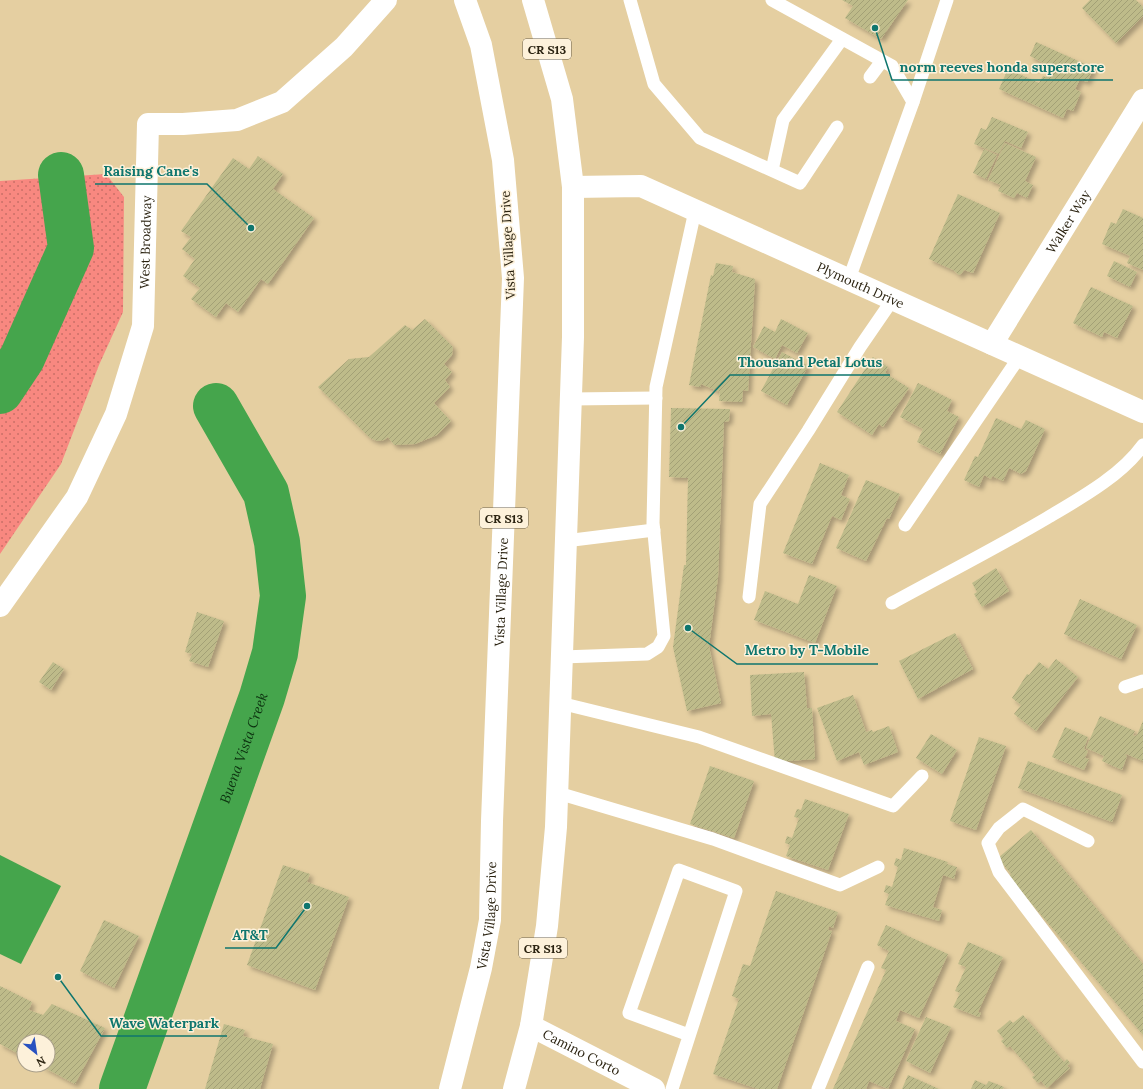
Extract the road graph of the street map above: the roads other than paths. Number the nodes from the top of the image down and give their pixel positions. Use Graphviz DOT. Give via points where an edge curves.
graph roads {
  1 [pos="386,0"];
  2 [pos="465,0"];
  3 [pos="533,0"];
  4 [pos="630,0"];
  5 [pos="772,0"];
  6 [pos="946,0"];
  7 [pos="842,39"];
  8 [pos="882,61"];
  9 [pos="870,78"];
  10 [pos="1143,100"];
  11 [pos="913,102"];
  12 [pos="837,127"];
  13 [pos="772,170"];
  14 [pos="573,187"];
  15 [pos="695,211"];
  16 [pos="849,279"];
  17 [pos="893,299"];
  18 [pos="992,344"];
  19 [pos="1020,356"];
  20 [pos="656,398"];
  21 [pos="570,399"];
  22 [pos="1143,412"];
  23 [pos="1143,445"];
  24 [pos="905,526"];
  25 [pos="654,530"];
  26 [pos="565,541"];
  27 [pos="749,597"];
  28 [pos="892,602"];
  29 [pos="0,606"];
  30 [pos="562,657"];
  31 [pos="1143,681"];
  32 [pos="1124,687"];
  33 [pos="560,703"];
  34 [pos="922,776"];
  35 [pos="558,793"];
  36 [pos="1088,841"];
  37 [pos="878,867"];
  38 [pos="868,967"];
  39 [pos="531,1026"];
  40 [pos="689,1035"];
  41 [pos="1143,1062"];
  42 [pos="450,1089"];
  43 [pos="514,1089"];
  44 [pos="657,1089"];
  45 [pos="818,1089"];
  1 -- 29 [label="main road, West Broadway" via="344,47 282,102 237,120 148,124 143,326 116,414 76,497"];
  2 -- 42 [label="main road, Vista Village Drive / CR S13" via="481,44 503,160 513,278 490,920 481,968"];
  3 -- 14 [label="main road, CR S13" via="562,99"];
  4 -- 13 [label="lane" via="654,84 700,138"];
  5 -- 7 [label="lane"];
  6 -- 11 [label="lane"];
  7 -- 8 [label="lane"];
  7 -- 13 [label="lane" via="784,120"];
  8 -- 9 [label="lane"];
  8 -- 11 [label="lane" via="892,66"];
  10 -- 18 [label="main road, Walker Way"];
  11 -- 16 [label="lane"];
  12 -- 13 [label="lane" via="800,183"];
  14 -- 15 [label="main road, Plymouth Drive" via="641,186"];
  14 -- 21 [label="main road, CR S13" via="573,337"];
  15 -- 16 [label="main road, Plymouth Drive"];
  15 -- 20 [label="lane" via="656,388"];
  16 -- 17 [label="main road, Plymouth Drive"];
  17 -- 18 [label="main road, Plymouth Drive"];
  17 -- 27 [label="lane" via="860,346 760,504"];
  18 -- 19 [label="main road, Plymouth Drive"];
  19 -- 22 [label="main road, Plymouth Drive"];
  19 -- 24 [label="lane"];
  20 -- 21 [label="lane"];
  20 -- 25 [label="lane"];
  21 -- 26 [label="main road, CR S13"];
  23 -- 28 [label="lane" via="1134,458 1083,497 1013,538"];
  25 -- 26 [label="lane"];
  25 -- 30 [label="lane" via="664,636 658,647 647,654"];
  26 -- 30 [label="main road, CR S13"];
  30 -- 33 [label="main road, CR S13"];
  31 -- 32 [label="lane"];
  33 -- 34 [label="lane" via="699,737 894,806"];
  33 -- 35 [label="main road, CR S13"];
  35 -- 37 [label="lane" via="713,839 840,885"];
  35 -- 39 [label="main road, CR S13" via="547,926"];
  36 -- 41 [label="lane" via="1023,810 999,828 988,843 999,872"];
  38 -- 45 [label="lane"];
  39 -- 43 [label="main road, CR S13"];
  39 -- 44 [label="main road, Camino Corto"];
  40 -- 40 [label="lane" via="736,891 679,870 629,1013"];
  40 -- 44 [label="lane"];
}
